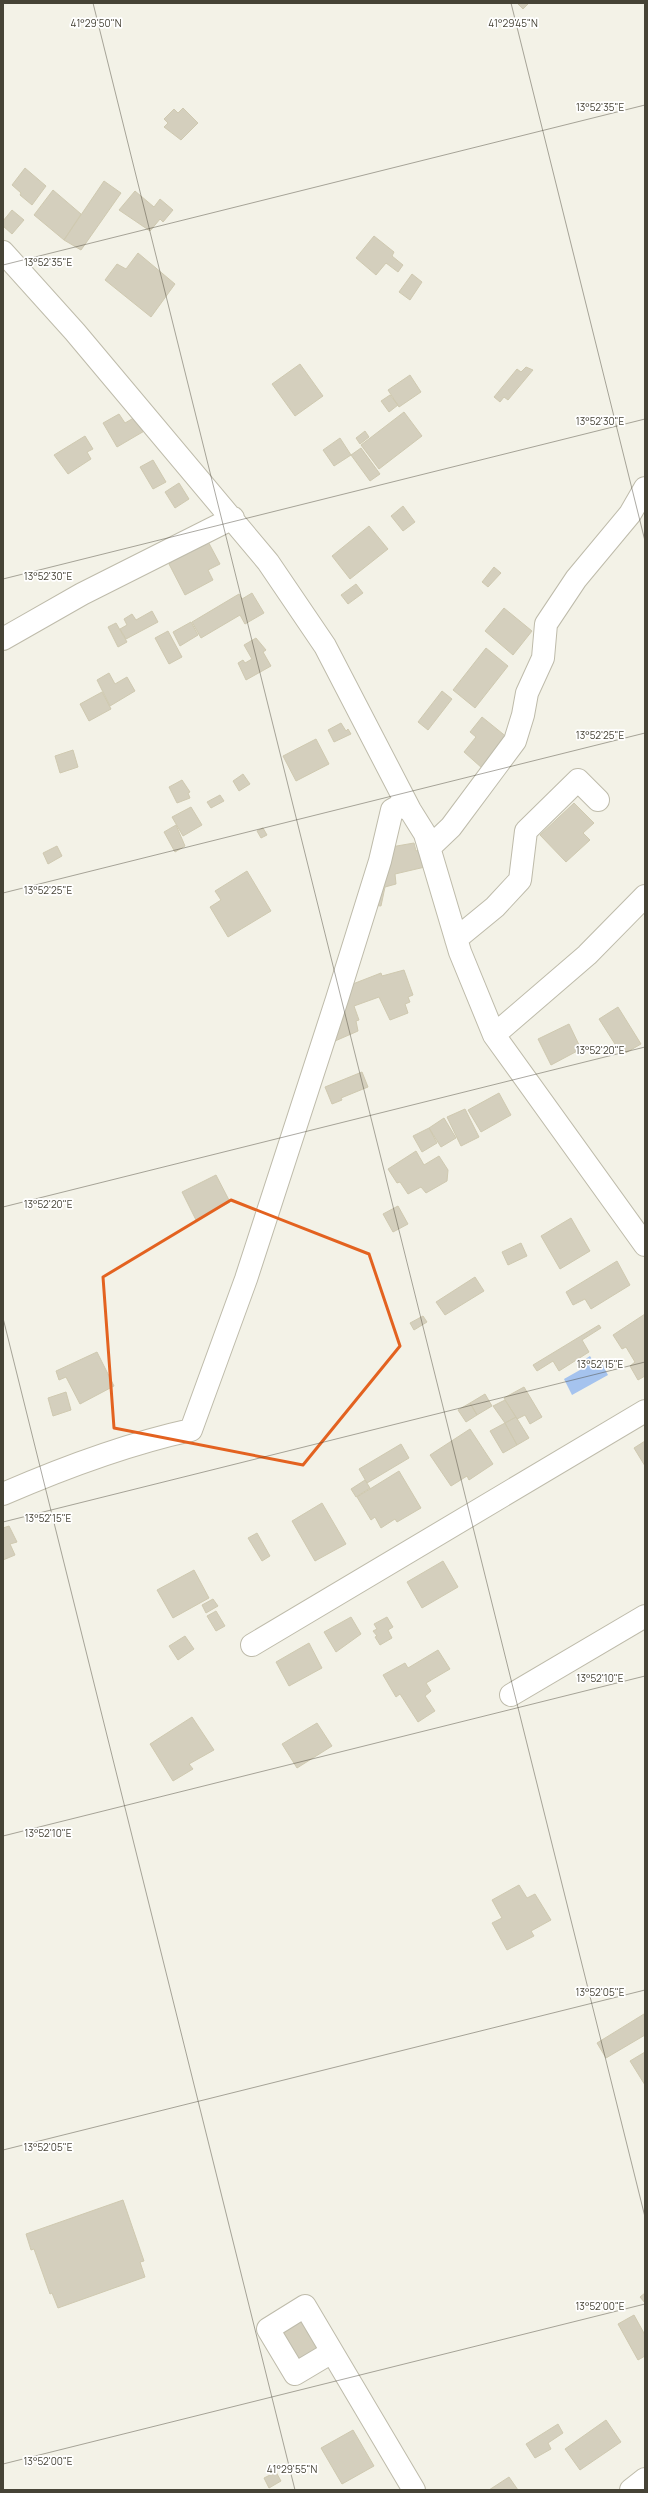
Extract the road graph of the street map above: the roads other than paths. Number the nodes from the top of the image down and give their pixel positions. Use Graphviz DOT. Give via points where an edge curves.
graph roads {
  1 [pos="3,252"];
  2 [pos="645,488"];
  3 [pos="233,518"];
  4 [pos="3,638"];
  5 [pos="598,800"];
  6 [pos="410,810"];
  7 [pos="429,848"];
  8 [pos="645,896"];
  9 [pos="456,939"];
  10 [pos="494,1035"];
  11 [pos="645,1245"];
  12 [pos="645,1411"];
  13 [pos="3,1494"];
  14 [pos="645,1616"];
  15 [pos="252,1645"];
  16 [pos="511,1695"];
  17 [pos="332,2352"];
  18 [pos="645,2478"];
  19 [pos="414,2490"];
  20 [pos="631,2490"];
  1 -- 3 [label="street" via="75,332"];
  2 -- 7 [label="street" via="630,514 576,579 546,624 543,658 527,693 524,715 515,741 455,821"];
  3 -- 4 [label="street" via="82,594"];
  3 -- 6 [label="street" via="268,562 325,646"];
  5 -- 9 [label="street" via="578,780 526,831 520,880 495,907"];
  6 -- 7 [label="street" via="425,834"];
  6 -- 13 [label="street" via="399,806 392,810 380,861 333,1013 246,1279 191,1430 158,1437 92,1459"];
  7 -- 9 [label="street"];
  8 -- 10 [label="street" via="587,955"];
  9 -- 10 [label="street"];
  10 -- 11 [label="street"];
  12 -- 15 [label="street"];
  14 -- 16 [label="street"];
  17 -- 19 [label="street"];
  18 -- 20 [label="street"];
}
